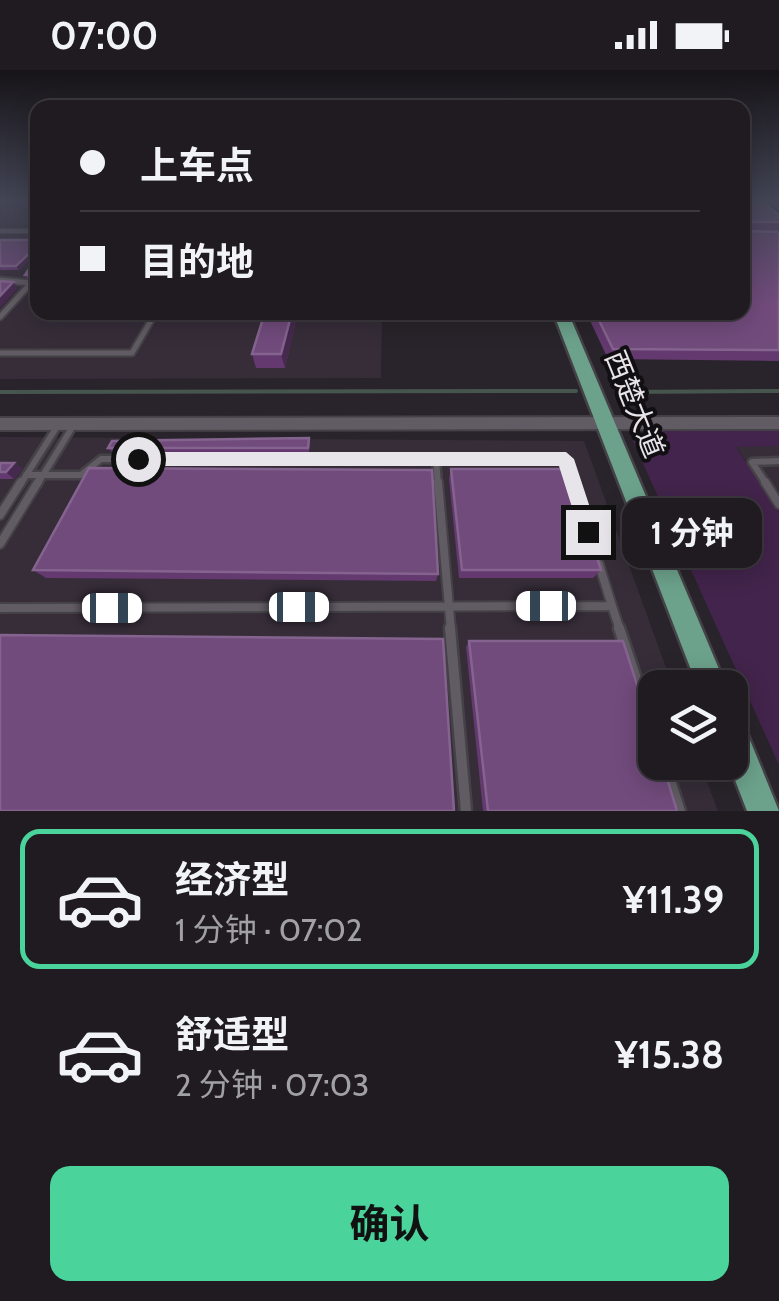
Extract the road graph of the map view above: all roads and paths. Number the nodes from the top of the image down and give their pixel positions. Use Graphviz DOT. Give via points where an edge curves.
graph roads {
  1 [pos="0,280"];
  2 [pos="28,280"];
  3 [pos="0,317"];
  4 [pos="151,320"];
  5 [pos="563,320"];
  6 [pos="0,353"];
  7 [pos="605,423"];
  8 [pos="779,423"];
  9 [pos="0,424"];
  10 [pos="66,424"];
  11 [pos="436,459"];
  12 [pos="779,461"];
  13 [pos="26,475"];
  14 [pos="42,475"];
  15 [pos="577,496"];
  16 [pos="779,504"];
  17 [pos="0,515"];
  18 [pos="0,544"];
  19 [pos="594,551"];
  20 [pos="612,606"];
  21 [pos="449,607"];
  22 [pos="0,608"];
  23 [pos="706,670"];
  24 [pos="638,684"];
  25 [pos="748,772"];
  26 [pos="670,780"];
  27 [pos="466,811"];
  28 [pos="680,811"];
  29 [pos="764,811"];
  1 -- 2 [label="lane"];
  2 -- 3 [label="lane"];
  4 -- 6 [label="lane" via="132,354"];
  5 -- 7 [label="main road, 西楚大道"];
  7 -- 8 [label="street"];
  7 -- 10 [label="street"];
  7 -- 23 [label="main road, 西楚大道"];
  9 -- 10 [label="street"];
  10 -- 13 [label="lane"];
  10 -- 14 [label="lane"];
  11 -- 14 [label="lane" via="101,459 81,475"];
  11 -- 15 [label="lane" via="566,459"];
  11 -- 21 [label="lane"];
  12 -- 16 [label="lane" via="752,462"];
  13 -- 14 [label="lane"];
  13 -- 17 [label="lane"];
  14 -- 18 [label="lane"];
  19 -- 20 [label="lane"];
  20 -- 21 [label="lane"];
  20 -- 24 [label="lane"];
  21 -- 22 [label="lane"];
  21 -- 27 [label="lane"];
  25 -- 29 [label="main road"];
  26 -- 28 [label="lane"];
}
